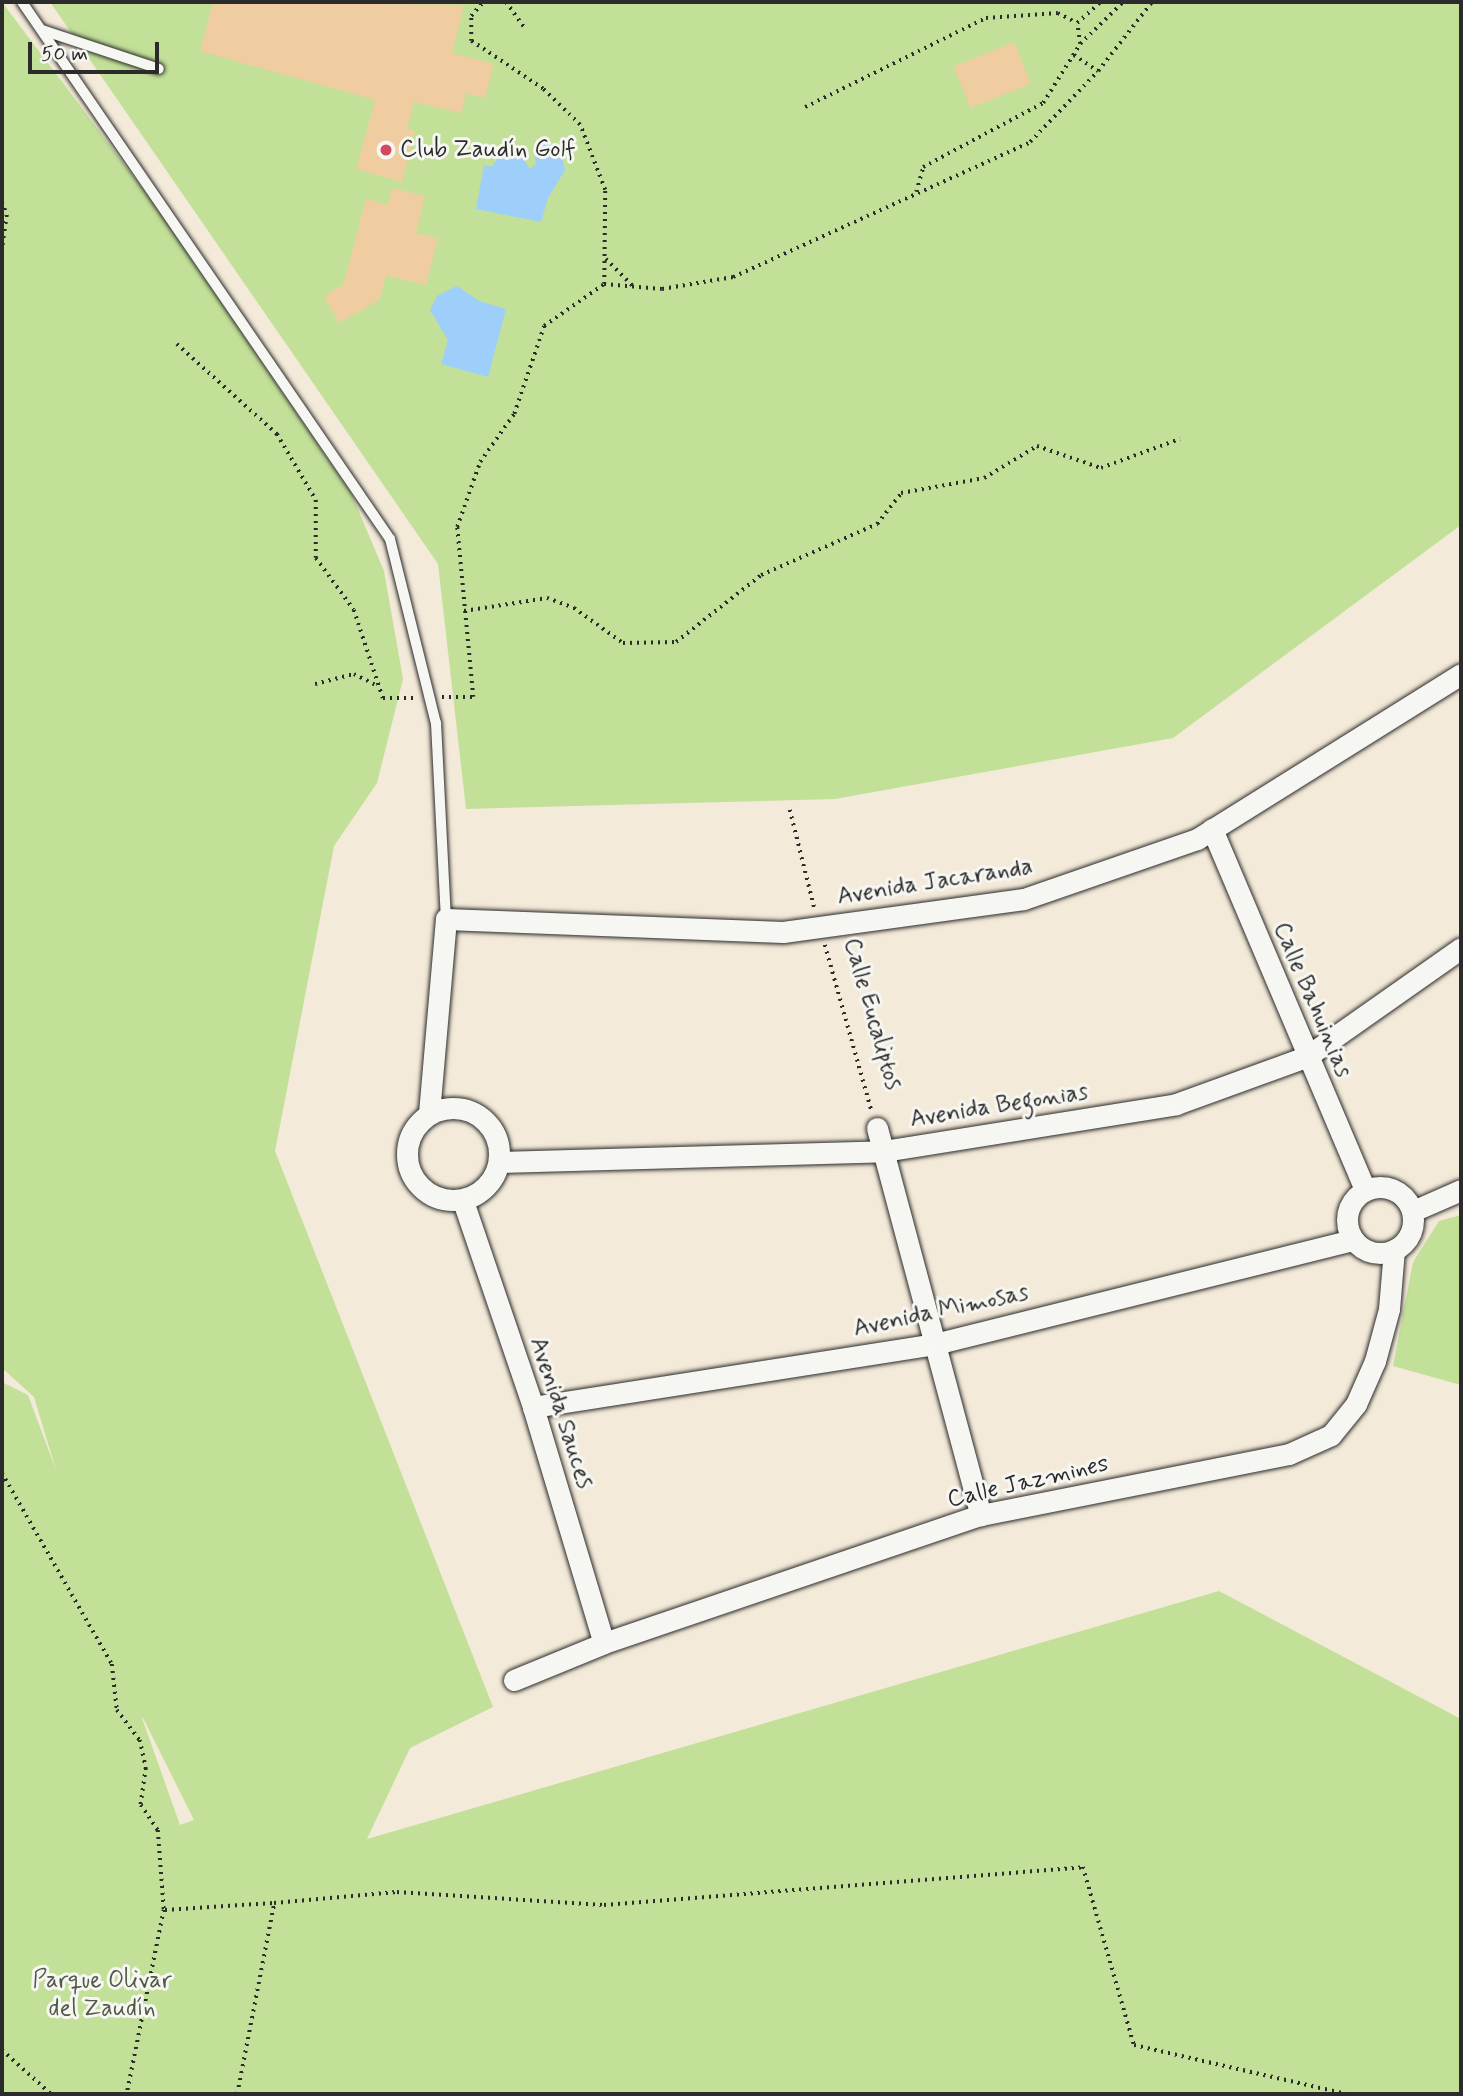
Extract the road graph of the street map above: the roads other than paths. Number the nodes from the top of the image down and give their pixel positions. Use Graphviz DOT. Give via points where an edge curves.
graph roads {
  1 [pos="22,2"];
  2 [pos="42,30"];
  3 [pos="159,69"];
  4 [pos="1461,674"];
  5 [pos="1212,829"];
  6 [pos="446,919"];
  7 [pos="1461,948"];
  8 [pos="1307,1057"];
  9 [pos="429,1113"];
  10 [pos="877,1128"];
  11 [pos="884,1151"];
  12 [pos="501,1162"];
  13 [pos="1365,1189"];
  14 [pos="1461,1190"];
  15 [pos="463,1201"];
  16 [pos="1413,1211"];
  17 [pos="1353,1240"];
  18 [pos="1394,1250"];
  19 [pos="935,1344"];
  20 [pos="533,1407"];
  21 [pos="981,1515"];
  22 [pos="604,1643"];
  23 [pos="514,1680"];
  1 -- 2 [label="lane"];
  2 -- 3 [label="lane"];
  2 -- 6 [label="lane" via="390,539 436,723"];
  4 -- 5 [label="street, Avenida Jacaranda"];
  5 -- 6 [label="street, Avenida Jacaranda" via="1024,899 783,932"];
  5 -- 8 [label="street, Calle Bahuinias"];
  6 -- 9 [label="street"];
  7 -- 8 [label="street, Avenida Begonias"];
  8 -- 11 [label="street, Avenida Begonias" via="1176,1104"];
  8 -- 13 [label="street, Calle Bahuinias"];
  9 -- 12 [label="street" via="458,1107 474,1112 493,1132"];
  9 -- 15 [label="street" via="409,1138 407,1163 424,1191"];
  10 -- 11 [label="street, Calle Eucaliptos"];
  11 -- 12 [label="street, Avenida Begonias"];
  11 -- 19 [label="street, Calle Eucaliptos"];
  12 -- 15 [label="street" via="486,1188"];
  13 -- 16 [label="street" via="1394,1189"];
  13 -- 17 [label="street" via="1346,1214"];
  14 -- 16 [label="street"];
  15 -- 20 [label="street, Avenida Sauces"];
  16 -- 18 [label="street" via="1410,1233"];
  17 -- 18 [label="street" via="1373,1252"];
  17 -- 19 [label="street, Avenida Mimosas"];
  18 -- 21 [label="street, Calle Jazmines" via="1389,1309 1375,1361 1356,1404 1331,1435 1289,1454"];
  19 -- 20 [label="street, Avenida Mimosas"];
  19 -- 21 [label="street, Calle Eucaliptos"];
  20 -- 22 [label="street, Avenida Sauces"];
  21 -- 22 [label="street, Calle Jazmines"];
  22 -- 23 [label="street, Calle Jazmines"];
}
